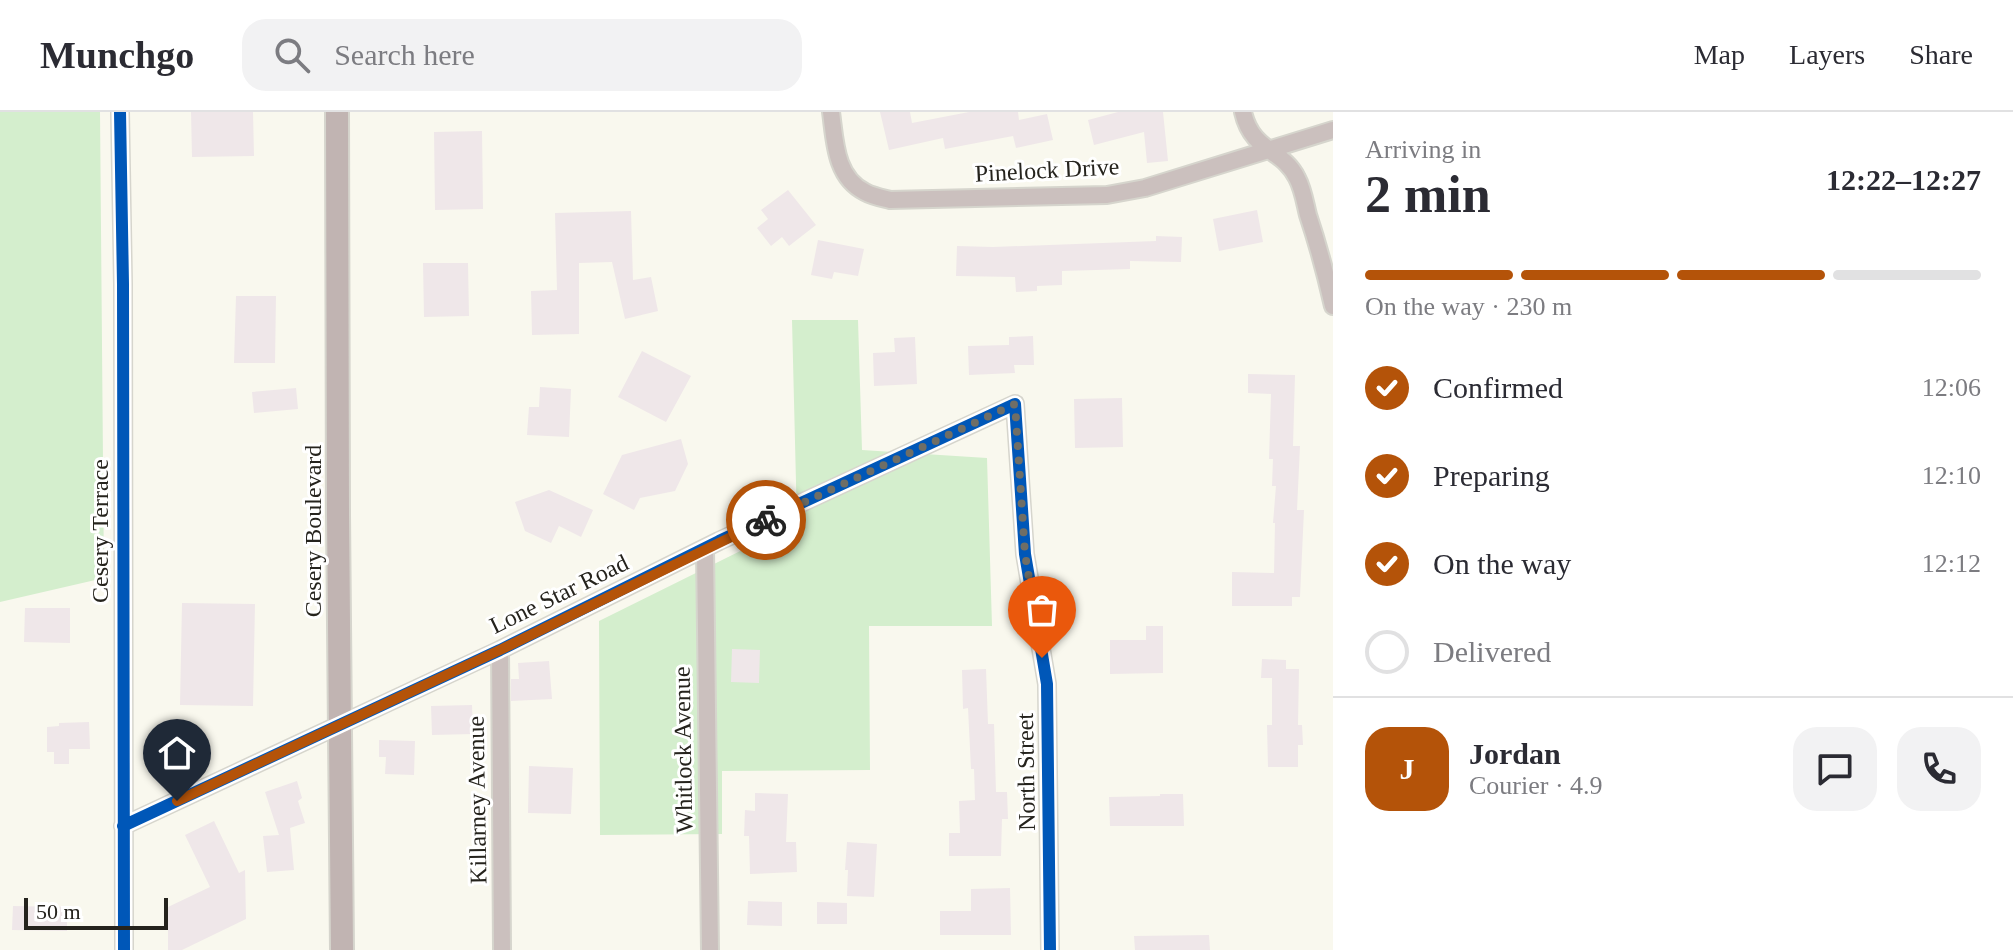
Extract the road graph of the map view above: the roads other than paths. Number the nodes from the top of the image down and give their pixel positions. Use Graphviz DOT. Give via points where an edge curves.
graph roads {
  1 [pos="120,112"];
  2 [pos="337,112"];
  3 [pos="831,112"];
  4 [pos="1243,112"];
  5 [pos="1333,130"];
  6 [pos="1269,151"];
  7 [pos="1333,306"];
  8 [pos="1015,404"];
  9 [pos="705,549"];
  10 [pos="500,650"];
  11 [pos="340,725"];
  12 [pos="123,826"];
  13 [pos="124,950"];
  14 [pos="342,950"];
  15 [pos="502,950"];
  16 [pos="710,950"];
  17 [pos="1050,950"];
  1 -- 12 [label="street, Cesery Terrace"];
  2 -- 11 [label="main road, Cesery Boulevard"];
  3 -- 6 [label="street, Pinelock Drive" via="844,173 866,193 890,200 1107,195"];
  4 -- 6 [label="street" via="1246,128"];
  5 -- 6 [label="street, Pinelock Drive"];
  6 -- 7 [label="street" via="1297,178"];
  8 -- 9 [label="street, Lone Star Road"];
  8 -- 17 [label="street, North Street" via="1025,554 1047,684"];
  9 -- 10 [label="street, Lone Star Road"];
  9 -- 16 [label="street, Whitlock Avenue"];
  10 -- 11 [label="street, Lone Star Road"];
  10 -- 15 [label="street, Killarney Avenue"];
  11 -- 12 [label="street, Lone Star Road"];
  11 -- 14 [label="main road, Cesery Boulevard"];
  12 -- 13 [label="street, Cesery Terrace"];
}
